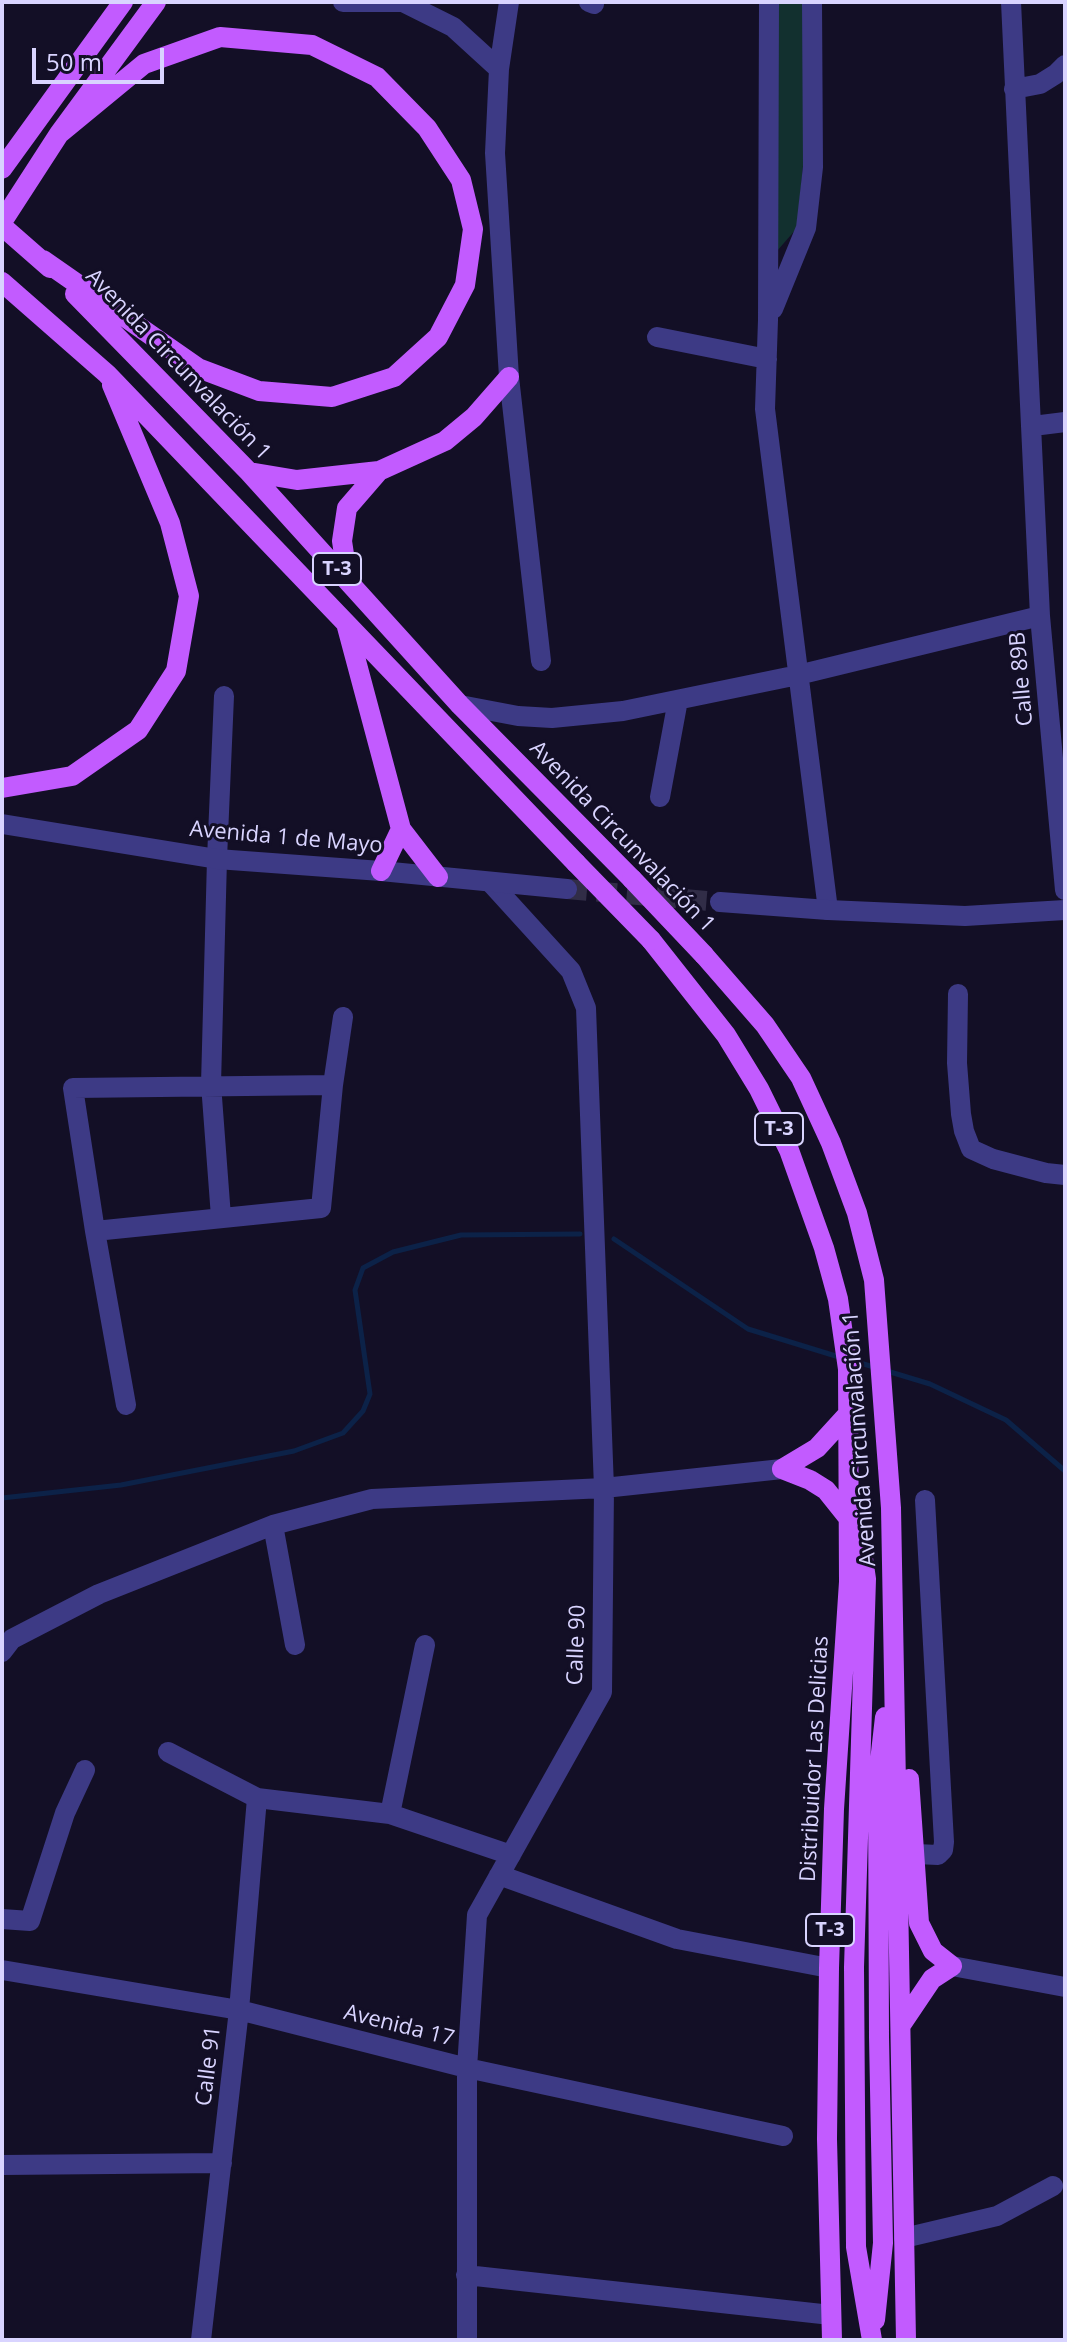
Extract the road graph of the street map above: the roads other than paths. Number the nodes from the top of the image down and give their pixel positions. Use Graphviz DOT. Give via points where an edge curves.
graph roads {
  1 [pos="123,2"];
  2 [pos="156,2"];
  3 [pos="343,2"];
  4 [pos="509,2"];
  5 [pos="769,2"];
  6 [pos="812,2"];
  7 [pos="1011,2"];
  8 [pos="408,3"];
  9 [pos="1065,65"];
  10 [pos="499,69"];
  11 [pos="1014,89"];
  12 [pos="59,134"];
  13 [pos="2,169"];
  14 [pos="2,224"];
  15 [pos="43,260"];
  16 [pos="5,285"];
  17 [pos="768,320"];
  18 [pos="657,337"];
  19 [pos="767,359"];
  20 [pos="107,374"];
  21 [pos="509,377"];
  22 [pos="1065,422"];
  23 [pos="1033,426"];
  24 [pos="379,471"];
  25 [pos="249,472"];
  26 [pos="348,581"];
  27 [pos="1040,616"];
  28 [pos="345,623"];
  29 [pos="541,661"];
  30 [pos="798,675"];
  31 [pos="224,696"];
  32 [pos="678,700"];
  33 [pos="460,705"];
  34 [pos="2,788"];
  35 [pos="660,797"];
  36 [pos="2,824"];
  37 [pos="401,829"];
  38 [pos="217,859"];
  39 [pos="381,871"];
  40 [pos="438,877"];
  41 [pos="490,882"];
  42 [pos="567,889"];
  43 [pos="1065,890"];
  44 [pos="720,902"];
  45 [pos="828,910"];
  46 [pos="1065,910"];
  47 [pos="958,994"];
  48 [pos="343,1017"];
  49 [pos="211,1084"];
  50 [pos="333,1085"];
  51 [pos="1065,1175"];
  52 [pos="221,1217"];
  53 [pos="95,1231"];
  54 [pos="126,1405"];
  55 [pos="849,1413"];
  56 [pos="850,1468"];
  57 [pos="782,1469"];
  58 [pos="604,1488"];
  59 [pos="925,1500"];
  60 [pos="850,1520"];
  61 [pos="273,1525"];
  62 [pos="893,1636"];
  63 [pos="295,1645"];
  64 [pos="425,1645"];
  65 [pos="2,1652"];
  66 [pos="168,1752"];
  67 [pos="85,1770"];
  68 [pos="257,1798"];
  69 [pos="390,1814"];
  70 [pos="916,1854"];
  71 [pos="511,1855"];
  72 [pos="499,1875"];
  73 [pos="2,1919"];
  74 [pos="952,1966"];
  75 [pos="829,1968"];
  76 [pos="2,1970"];
  77 [pos="1065,1987"];
  78 [pos="239,2010"];
  79 [pos="901,2025"];
  80 [pos="467,2068"];
  81 [pos="783,2136"];
  82 [pos="222,2163"];
  83 [pos="2,2165"];
  84 [pos="1053,2186"];
  85 [pos="904,2238"];
  86 [pos="466,2275"];
  87 [pos="831,2315"];
  88 [pos="201,2340"];
  89 [pos="467,2340"];
  90 [pos="832,2340"];
  91 [pos="872,2340"];
  92 [pos="906,2340"];
  1 -- 13 [label="main road"];
  2 -- 12 [label="main road"];
  3 -- 8 [label="street"];
  4 -- 10 [label="street"];
  5 -- 17 [label="street"];
  6 -- 17 [label="street" via="813,167 806,228"];
  7 -- 11 [label="street"];
  8 -- 10 [label="street" via="453,27"];
  9 -- 11 [label="street" via="1040,84"];
  10 -- 21 [label="street" via="495,153"];
  11 -- 23 [label="street"];
  12 -- 14 [label="main road"];
  12 -- 15 [label="main road" via="144,64 220,37 312,45 377,77 427,128 461,180 473,229 465,285 438,337 394,377 332,397 259,391 198,368"];
  14 -- 15 [label="main road, Avenida Circunvalación 1 / T-3"];
  15 -- 25 [label="main road, Avenida Circunvalación 1 / T-3"];
  16 -- 20 [label="main road, Avenida Circunvalación 1 / T-3"];
  17 -- 19 [label="street"];
  18 -- 19 [label="street"];
  19 -- 30 [label="street" via="765,409"];
  20 -- 28 [label="main road, Avenida Circunvalación 1 / T-3"];
  20 -- 34 [label="main road" via="170,523 189,596 176,671 138,730 72,776"];
  21 -- 24 [label="main road" via="445,441"];
  21 -- 29 [label="street"];
  22 -- 23 [label="street"];
  23 -- 27 [label="street"];
  24 -- 25 [label="main road" via="297,480"];
  24 -- 26 [label="main road" via="347,508 342,541"];
  25 -- 26 [label="main road, Avenida Circunvalación 1 / T-3"];
  26 -- 33 [label="main road, Avenida Circunvalación 1 / T-3"];
  27 -- 30 [label="street, Calle 89B"];
  27 -- 43 [label="street, Calle 89B"];
  28 -- 37 [label="main road"];
  28 -- 55 [label="main road, Avenida Circunvalación 1 / T-3, bridge" via="651,940 726,1035 789,1150 824,1248 838,1299"];
  30 -- 32 [label="street, Calle 89B"];
  30 -- 45 [label="street"];
  31 -- 38 [label="street"];
  32 -- 33 [label="street, Calle 89B" via="552,718"];
  32 -- 35 [label="street"];
  33 -- 62 [label="main road, Avenida Circunvalación 1 / T-3, bridge" via="704,955 801,1078 857,1213 874,1280 891,1508"];
  36 -- 38 [label="street, Avenida 1 de Mayo"];
  37 -- 39 [label="main road"];
  37 -- 40 [label="main road"];
  38 -- 39 [label="street, Avenida 1 de Mayo"];
  38 -- 49 [label="street"];
  39 -- 40 [label="street, Avenida 1 de Mayo"];
  40 -- 41 [label="street, Avenida 1 de Mayo"];
  41 -- 42 [label="street, Avenida 1 de Mayo"];
  41 -- 58 [label="street, Calle 90" via="571,971 586,1008"];
  44 -- 45 [label="street"];
  45 -- 46 [label="street" via="965,916"];
  47 -- 51 [label="street" via="957,1063 967,1142 993,1159"];
  48 -- 50 [label="street"];
  49 -- 50 [label="street"];
  49 -- 52 [label="street"];
  49 -- 53 [label="street" via="73,1088"];
  50 -- 52 [label="street" via="321,1208"];
  52 -- 53 [label="street"];
  53 -- 54 [label="street"];
  55 -- 56 [label="main road, Avenida Circunvalación 1 / T-3"];
  55 -- 57 [label="main road" via="817,1448"];
  56 -- 60 [label="main road, Distribuidor Las Delicias / T-3"];
  56 -- 91 [label="main road" via="866,1579 854,1967 856,2247"];
  57 -- 58 [label="street"];
  57 -- 60 [label="main road" via="826,1490"];
  58 -- 61 [label="street" via="372,1499"];
  58 -- 71 [label="street, Calle 90" via="602,1692"];
  59 -- 70 [label="street" via="944,1842 938,1855"];
  60 -- 75 [label="main road, Distribuidor Las Delicias / T-3"];
  61 -- 63 [label="street"];
  61 -- 65 [label="street" via="99,1594 12,1639"];
  62 -- 70 [label="main road"];
  62 -- 79 [label="main road, T-3"];
  62 -- 91 [label="main road" via="878,1779 883,2243"];
  64 -- 69 [label="street"];
  66 -- 68 [label="street"];
  67 -- 73 [label="street" via="65,1813 30,1921"];
  68 -- 69 [label="street"];
  68 -- 78 [label="street, Calle 91"];
  69 -- 71 [label="street"];
  70 -- 74 [label="main road" via="919,1923 933,1951"];
  71 -- 72 [label="street, Calle 90"];
  72 -- 75 [label="street" via="677,1939"];
  72 -- 80 [label="street, Calle 90" via="477,1915"];
  74 -- 77 [label="street"];
  74 -- 79 [label="main road" via="932,1979"];
  75 -- 87 [label="main road, Distribuidor Las Delicias / T-3"];
  76 -- 78 [label="street, Avenida 17"];
  78 -- 80 [label="street, Avenida 17"];
  78 -- 82 [label="street, Calle 91"];
  79 -- 85 [label="main road, T-3"];
  80 -- 81 [label="street, Avenida 17"];
  80 -- 86 [label="street, Calle 90"];
  82 -- 83 [label="street"];
  82 -- 88 [label="street, Calle 91"];
  84 -- 85 [label="street" via="997,2216"];
  85 -- 92 [label="main road, T-3"];
  86 -- 87 [label="street"];
  86 -- 89 [label="street, Calle 90"];
  87 -- 90 [label="main road, Distribuidor Las Delicias / T-3"];
}
